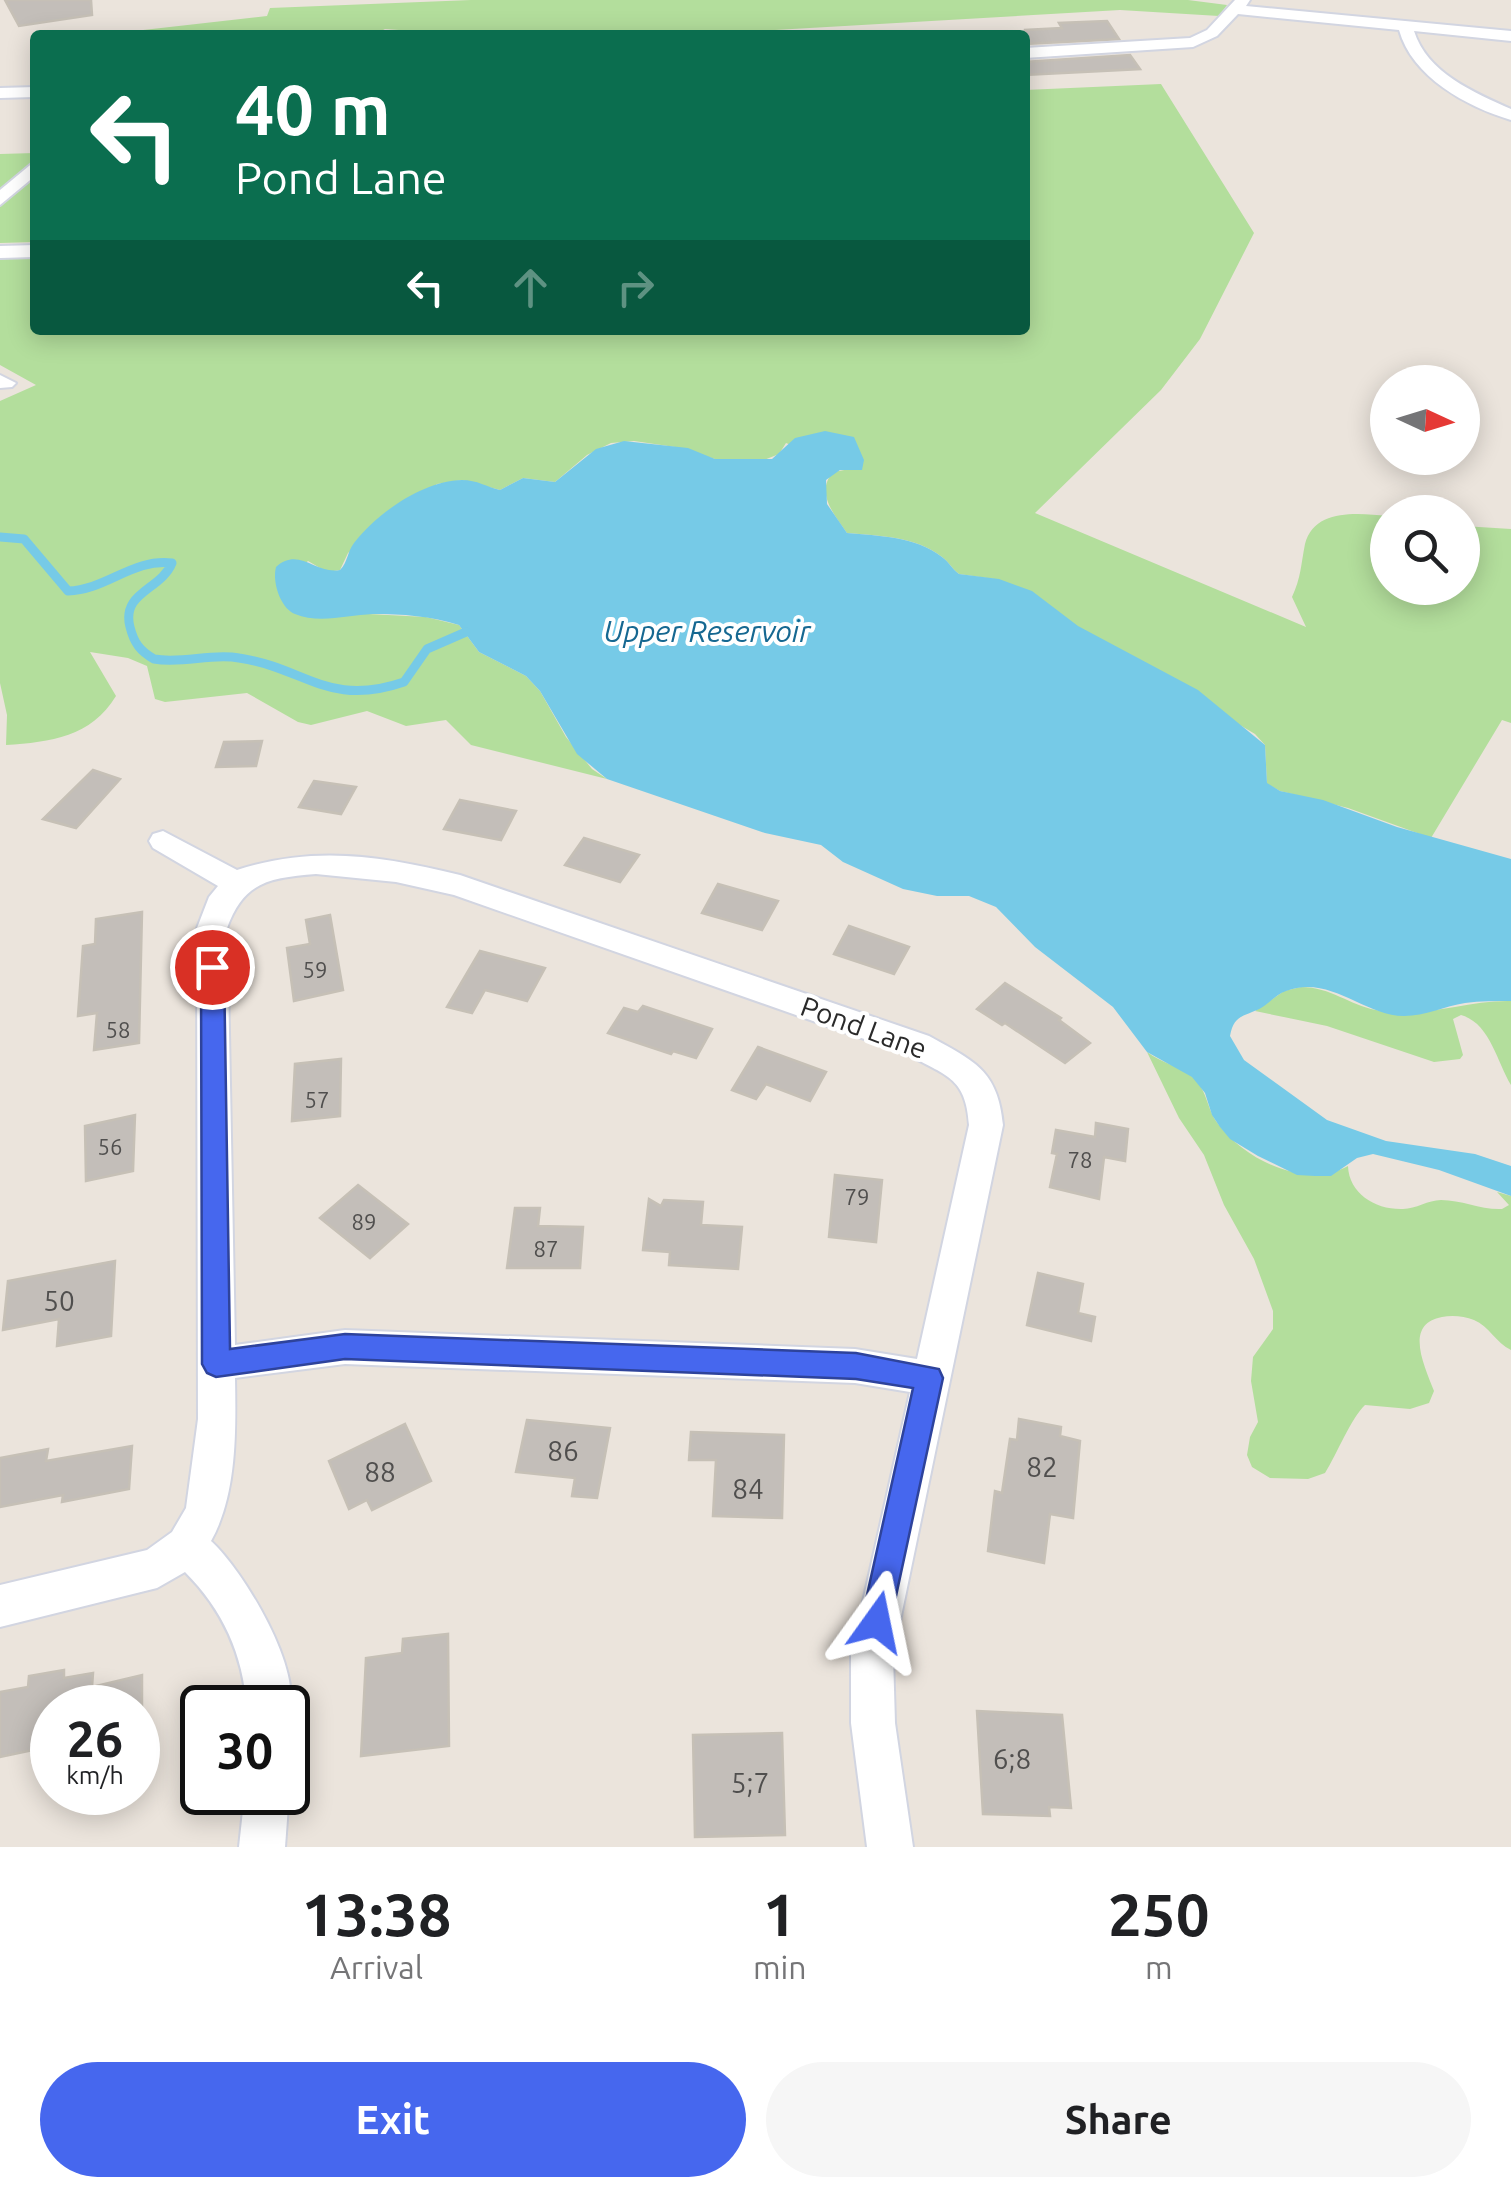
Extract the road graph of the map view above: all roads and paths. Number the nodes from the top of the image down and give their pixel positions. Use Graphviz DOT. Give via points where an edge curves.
graph roads {
  1 [pos="1239,4"];
  2 [pos="1404,25"];
  3 [pos="1511,36"];
  4 [pos="1030,53"];
  5 [pos="30,92"];
  6 [pos="0,94"];
  7 [pos="1511,115"];
  8 [pos="30,171"];
  9 [pos="0,200"];
  10 [pos="30,251"];
  11 [pos="0,252"];
  12 [pos="163,841"];
  13 [pos="235,882"];
  14 [pos="216,1364"];
  15 [pos="929,1378"];
  16 [pos="186,1546"];
  17 [pos="0,1606"];
  18 [pos="265,1685"];
  19 [pos="265,1815"];
  20 [pos="262,1847"];
  21 [pos="890,1847"];
  1 -- 2 [label="street"];
  1 -- 4 [label="street" via="1212,33 1183,44"];
  2 -- 3 [label="street"];
  2 -- 7 [label="street" via="1410,42 1452,89"];
  5 -- 6 [label="street"];
  8 -- 9 [label="street"];
  10 -- 11 [label="street"];
  12 -- 13 [label="street"];
  13 -- 14 [label="street" via="218,904 212,928"];
  13 -- 15 [label="street, Pond Lane" via="282,866 434,880 954,1062 984,1098 985,1142"];
  14 -- 15 [label="street" via="345,1346 856,1366"];
  14 -- 16 [label="street" via="210,1496"];
  15 -- 21 [label="street, Pond Lane" via="872,1655 873,1723"];
  16 -- 17 [label="street" via="140,1574"];
  16 -- 18 [label="street" via="214,1573 249,1631"];
  19 -- 20 [label="street"];
}
